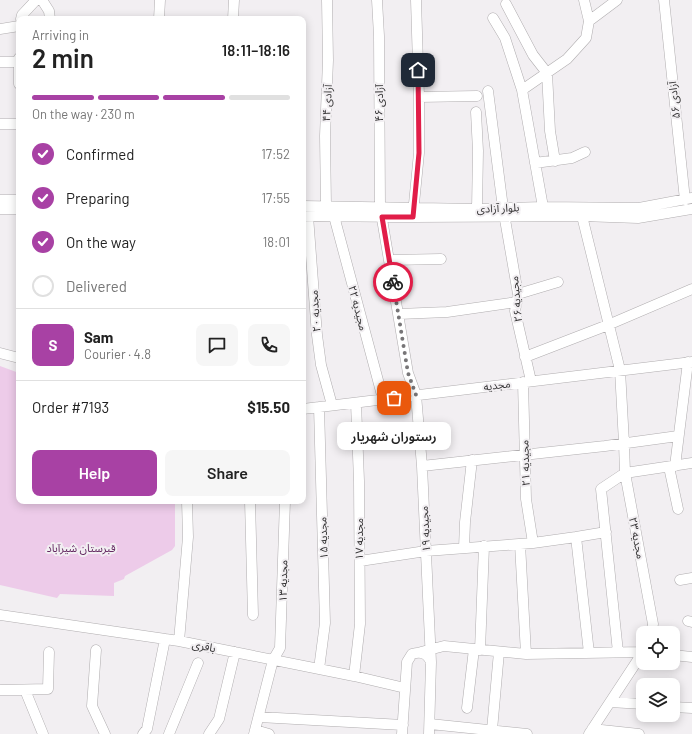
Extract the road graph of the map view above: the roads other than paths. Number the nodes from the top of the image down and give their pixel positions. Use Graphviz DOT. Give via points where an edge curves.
graph roads {
  1 [pos="36,0"];
  2 [pos="42,0"];
  3 [pos="160,0"];
  4 [pos="234,0"];
  5 [pos="327,0"];
  6 [pos="377,0"];
  7 [pos="416,0"];
  8 [pos="584,0"];
  9 [pos="617,0"];
  10 [pos="664,0"];
  11 [pos="506,4"];
  12 [pos="22,16"];
  13 [pos="50,16"];
  14 [pos="158,16"];
  15 [pos="233,16"];
  16 [pos="493,18"];
  17 [pos="589,21"];
  18 [pos="16,26"];
  19 [pos="0,29"];
  20 [pos="0,62"];
  21 [pos="16,62"];
  22 [pos="546,73"];
  23 [pos="522,90"];
  24 [pos="488,92"];
  25 [pos="477,96"];
  26 [pos="419,98"];
  27 [pos="476,112"];
  28 [pos="0,124"];
  29 [pos="16,124"];
  30 [pos="585,152"];
  31 [pos="556,161"];
  32 [pos="535,163"];
  33 [pos="688,199"];
  34 [pos="0,200"];
  35 [pos="16,200"];
  36 [pos="306,206"];
  37 [pos="326,206"];
  38 [pos="543,207"];
  39 [pos="0,209"];
  40 [pos="16,209"];
  41 [pos="477,209"];
  42 [pos="692,209"];
  43 [pos="381,212"];
  44 [pos="601,212"];
  45 [pos="413,213"];
  46 [pos="504,213"];
  47 [pos="306,216"];
  48 [pos="334,216"];
  49 [pos="582,216"];
  50 [pos="441,259"];
  51 [pos="390,260"];
  52 [pos="558,282"];
  53 [pos="692,289"];
  54 [pos="517,298"];
  55 [pos="398,314"];
  56 [pos="608,324"];
  57 [pos="0,353"];
  58 [pos="16,357"];
  59 [pos="525,357"];
  60 [pos="690,362"];
  61 [pos="620,370"];
  62 [pos="527,382"];
  63 [pos="416,395"];
  64 [pos="383,399"];
  65 [pos="356,402"];
  66 [pos="332,406"];
  67 [pos="319,407"];
  68 [pos="687,407"];
  69 [pos="306,409"];
  70 [pos="678,436"];
  71 [pos="624,444"];
  72 [pos="525,454"];
  73 [pos="472,460"];
  74 [pos="692,463"];
  75 [pos="422,466"];
  76 [pos="672,467"];
  77 [pos="625,473"];
  78 [pos="187,504"];
  79 [pos="250,504"];
  80 [pos="285,504"];
  81 [pos="678,509"];
  82 [pos="606,532"];
  83 [pos="576,537"];
  84 [pos="520,544"];
  85 [pos="533,544"];
  86 [pos="484,546"];
  87 [pos="464,548"];
  88 [pos="426,550"];
  89 [pos="360,561"];
  90 [pos="692,578"];
  91 [pos="680,580"];
  92 [pos="0,615"];
  93 [pos="253,615"];
  94 [pos="653,626"];
  95 [pos="165,639"];
  96 [pos="179,641"];
  97 [pos="96,650"];
  98 [pos="477,650"];
  99 [pos="426,651"];
  100 [pos="48,652"];
  101 [pos="235,652"];
  102 [pos="499,652"];
  103 [pos="618,652"];
  104 [pos="636,652"];
  105 [pos="589,653"];
  106 [pos="526,654"];
  107 [pos="680,656"];
  108 [pos="692,657"];
  109 [pos="273,660"];
  110 [pos="198,663"];
  111 [pos="636,663"];
  112 [pos="319,669"];
  113 [pos="354,676"];
  114 [pos="405,688"];
  115 [pos="0,690"];
  116 [pos="25,690"];
  117 [pos="610,702"];
  118 [pos="636,704"];
  119 [pos="680,707"];
  120 [pos="467,708"];
  121 [pos="692,708"];
  122 [pos="259,717"];
  123 [pos="402,729"];
  124 [pos="430,729"];
  125 [pos="492,730"];
  126 [pos="591,731"];
  127 [pos="255,732"];
  128 [pos="510,733"];
  129 [pos="43,734"];
  130 [pos="104,734"];
  131 [pos="143,734"];
  132 [pos="169,734"];
  133 [pos="209,734"];
  134 [pos="269,734"];
  135 [pos="527,734"];
  136 [pos="638,734"];
  1 -- 12 [label="street"];
  2 -- 13 [label="street"];
  3 -- 14 [label="street"];
  4 -- 15 [label="street"];
  5 -- 37 [label="street, آزادی ۴۴"];
  6 -- 43 [label="street, آزادی ۴۶"];
  7 -- 26 [label="street"];
  8 -- 17 [label="street"];
  9 -- 17 [label="street"];
  10 -- 33 [label="street, آزادی ۵۶"];
  11 -- 22 [label="street" via="533,55"];
  16 -- 23 [label="street" via="505,38"];
  17 -- 22 [label="street" via="586,38 567,59"];
  18 -- 19 [label="street"];
  20 -- 21 [label="street"];
  22 -- 23 [label="street"];
  22 -- 31 [label="street" via="550,130"];
  23 -- 32 [label="street"];
  24 -- 46 [label="street, مجیدیه ۲۶"];
  25 -- 26 [label="street"];
  26 -- 45 [label="street" via="419,153"];
  27 -- 41 [label="street"];
  28 -- 29 [label="street"];
  30 -- 31 [label="street"];
  31 -- 32 [label="street"];
  32 -- 38 [label="street"];
  33 -- 44 [label="street, بلوار آزادی"];
  34 -- 35 [label="street"];
  36 -- 37 [label="street, بلوار آزادی"];
  37 -- 43 [label="street, بلوار آزادی"];
  38 -- 44 [label="street, بلوار آزادی"];
  38 -- 46 [label="street, بلوار آزادی"];
  39 -- 40 [label="street"];
  41 -- 45 [label="street, بلوار آزادی"];
  41 -- 46 [label="street, بلوار آزادی"];
  42 -- 44 [label="street, بلوار آزادی" via="638,218"];
  43 -- 45 [label="street, بلوار آزادی"];
  43 -- 48 [label="street, بلوار آزادی"];
  43 -- 51 [label="street, آزادی ۴۶"];
  44 -- 49 [label="street, بلوار آزادی"];
  45 -- 46 [label="street, بلوار آزادی"];
  46 -- 49 [label="street, بلوار آزادی"];
  46 -- 54 [label="street, مجیدیه ۲۶"];
  47 -- 48 [label="street, بلوار آزادی"];
  47 -- 66 [label="street, مجدیه ۲۰" via="321,365"];
  48 -- 64 [label="street, مجیدیه ۲۲"];
  49 -- 56 [label="street, مجدیه ۲۳"];
  50 -- 51 [label="street"];
  51 -- 55 [label="street, آزادی ۴۶"];
  52 -- 54 [label="street"];
  53 -- 56 [label="street"];
  54 -- 55 [label="street" via="447,312"];
  54 -- 59 [label="street, مجیدیه ۲۶" via="515,311"];
  55 -- 63 [label="street, مجیدیه ۱۹" via="408,373"];
  56 -- 59 [label="street"];
  56 -- 61 [label="street, مجدیه ۲۳"];
  57 -- 58 [label="street"];
  59 -- 62 [label="street, مجیدیه ۲۶"];
  60 -- 61 [label="street, مجدیه"];
  60 -- 68 [label="street"];
  61 -- 62 [label="street, مجدیه"];
  61 -- 71 [label="street, مجدیه ۲۳"];
  62 -- 63 [label="street, مجدیه"];
  62 -- 72 [label="street, مجیدیه ۲۱"];
  63 -- 64 [label="street, مجدیه"];
  63 -- 75 [label="street, مجیدیه ۱۹"];
  64 -- 65 [label="street, مجدیه"];
  65 -- 66 [label="street, مجدیه"];
  65 -- 89 [label="street, مجدیه ۱۷"];
  66 -- 67 [label="street, مجدیه"];
  67 -- 69 [label="street, مجدیه"];
  67 -- 112 [label="street, مجدیه ۱۵" via="325,623"];
  68 -- 70 [label="street"];
  70 -- 71 [label="street"];
  70 -- 76 [label="street"];
  71 -- 72 [label="street"];
  71 -- 77 [label="street, مجدیه ۲۳"];
  72 -- 73 [label="street"];
  72 -- 85 [label="street, مجیدیه ۲۱" via="526,500"];
  73 -- 75 [label="street"];
  73 -- 87 [label="street"];
  74 -- 76 [label="street"];
  75 -- 88 [label="street, مجیدیه ۱۹"];
  76 -- 77 [label="street"];
  76 -- 81 [label="street"];
  77 -- 82 [label="street" via="601,489"];
  77 -- 94 [label="street, مجدیه ۲۳"];
  78 -- 96 [label="street" via="188,537"];
  79 -- 93 [label="street"];
  80 -- 109 [label="street, مجدیه ۱۳" via="280,648"];
  82 -- 83 [label="street"];
  82 -- 103 [label="street"];
  83 -- 85 [label="street"];
  83 -- 105 [label="street"];
  84 -- 85 [label="street"];
  84 -- 86 [label="street"];
  84 -- 106 [label="street"];
  86 -- 87 [label="street"];
  86 -- 98 [label="street"];
  87 -- 88 [label="street"];
  88 -- 89 [label="street"];
  88 -- 99 [label="street, مجیدیه ۱۹"];
  89 -- 113 [label="street, مجدیه ۱۷" via="360,624"];
  90 -- 91 [label="street"];
  92 -- 95 [label="street, باقری"];
  95 -- 96 [label="street, باقری"];
  95 -- 131 [label="street"];
  96 -- 101 [label="street, باقری"];
  97 -- 130 [label="street" via="92,706"];
  98 -- 99 [label="street" via="444,646"];
  98 -- 102 [label="street"];
  98 -- 120 [label="street"];
  99 -- 114 [label="street" via="412,654 409,658"];
  99 -- 124 [label="street, مجیدیه ۱۹" via="431,662"];
  100 -- 116 [label="street" via="48,689"];
  101 -- 109 [label="street, باقری"];
  101 -- 133 [label="street" via="219,719"];
  102 -- 106 [label="street"];
  102 -- 125 [label="street"];
  103 -- 104 [label="street"];
  103 -- 105 [label="street"];
  105 -- 106 [label="street"];
  107 -- 108 [label="street"];
  109 -- 112 [label="street, باقری"];
  109 -- 122 [label="street, مجدیه ۱۳"];
  110 -- 132 [label="street"];
  111 -- 117 [label="street"];
  112 -- 113 [label="street, باقری"];
  113 -- 114 [label="street, باقری"];
  114 -- 123 [label="street"];
  115 -- 116 [label="street"];
  116 -- 129 [label="street"];
  117 -- 118 [label="street"];
  117 -- 126 [label="street"];
  119 -- 121 [label="street"];
  122 -- 123 [label="street"];
  122 -- 127 [label="street, مجدیه ۱۳"];
  124 -- 125 [label="street"];
  125 -- 128 [label="street"];
  126 -- 136 [label="street"];
  127 -- 134 [label="street"];
  128 -- 135 [label="street"];
}
